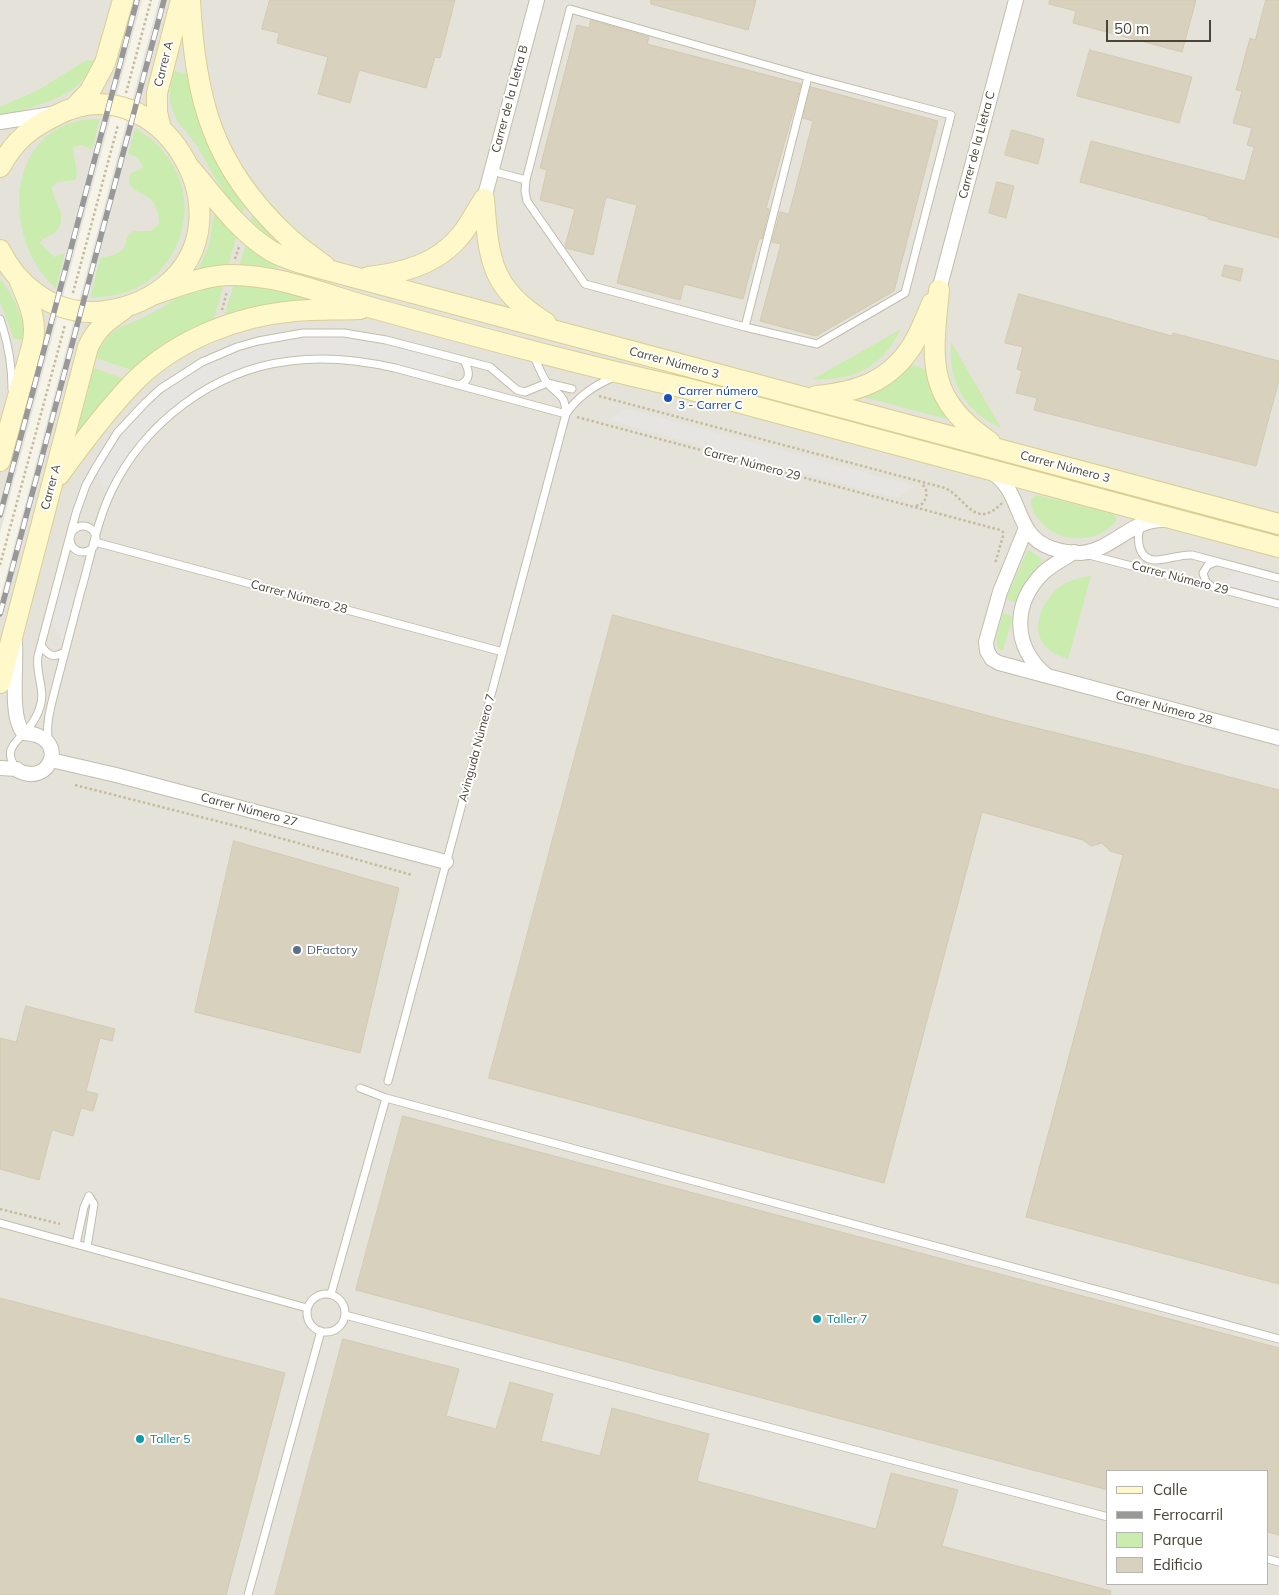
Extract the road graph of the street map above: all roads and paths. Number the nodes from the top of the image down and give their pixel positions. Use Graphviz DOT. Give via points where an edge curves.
graph roads {
  1 [pos="123,0"];
  2 [pos="151,0"];
  3 [pos="180,0"];
  4 [pos="190,0"];
  5 [pos="536,0"];
  6 [pos="1016,0"];
  7 [pos="808,77"];
  8 [pos="125,94"];
  9 [pos="69,109"];
  10 [pos="0,122"];
  11 [pos="118,122"];
  12 [pos="161,129"];
  13 [pos="19,139"];
  14 [pos="0,150"];
  15 [pos="0,167"];
  16 [pos="189,167"];
  17 [pos="492,170"];
  18 [pos="526,180"];
  19 [pos="484,199"];
  20 [pos="239,245"];
  21 [pos="0,250"];
  22 [pos="235,260"];
  23 [pos="332,272"];
  24 [pos="18,278"];
  25 [pos="359,278"];
  26 [pos="228,284"];
  27 [pos="938,290"];
  28 [pos="155,294"];
  29 [pos="73,295"];
  30 [pos="128,307"];
  31 [pos="373,308"];
  32 [pos="221,316"];
  33 [pos="0,319"];
  34 [pos="64,325"];
  35 [pos="745,327"];
  36 [pos="562,334"];
  37 [pos="530,349"];
  38 [pos="464,360"];
  39 [pos="621,374"];
  40 [pos="547,383"];
  41 [pos="458,385"];
  42 [pos="572,389"];
  43 [pos="586,392"];
  44 [pos="805,397"];
  45 [pos="566,414"];
  46 [pos="11,419"];
  47 [pos="1001,450"];
  48 [pos="0,461"];
  49 [pos="984,468"];
  50 [pos="918,481"];
  51 [pos="1005,483"];
  52 [pos="52,485"];
  53 [pos="912,506"];
  54 [pos="1274,518"];
  55 [pos="1184,522"];
  56 [pos="1144,523"];
  57 [pos="1026,528"];
  58 [pos="70,536"];
  59 [pos="95,542"];
  60 [pos="1279,547"];
  61 [pos="1078,552"];
  62 [pos="1219,562"];
  63 [pos="0,565"];
  64 [pos="994,570"];
  65 [pos="1279,578"];
  66 [pos="1211,586"];
  67 [pos="1279,604"];
  68 [pos="15,625"];
  69 [pos="40,645"];
  70 [pos="64,652"];
  71 [pos="503,652"];
  72 [pos="1048,677"];
  73 [pos="0,683"];
  74 [pos="24,733"];
  75 [pos="1279,738"];
  76 [pos="48,742"];
  77 [pos="51,760"];
  78 [pos="0,768"];
  79 [pos="17,769"];
  80 [pos="75,785"];
  81 [pos="446,862"];
  82 [pos="412,875"];
  83 [pos="388,1081"];
  84 [pos="360,1088"];
  85 [pos="386,1098"];
  86 [pos="0,1209"];
  87 [pos="0,1223"];
  88 [pos="60,1224"];
  89 [pos="76,1244"];
  90 [pos="87,1247"];
  91 [pos="331,1294"];
  92 [pos="307,1308"];
  93 [pos="345,1315"];
  94 [pos="321,1331"];
  95 [pos="1279,1339"];
  96 [pos="1106,1516"];
  97 [pos="248,1595"];
  1 -- 9 [label="main road" via="105,63 90,91"];
  2 -- 8 [label="path"];
  3 -- 12 [label="main road, Carrer A" via="157,93"];
  4 -- 23 [label="main road" via="200,91 228,165 271,221"];
  5 -- 17 [label="street, Carrer de la Lletra B"];
  6 -- 27 [label="street, Carrer de la Lletra C"];
  7 -- 18 [label="lane" via="570,9"];
  7 -- 35 [label="lane"];
  7 -- 35 [label="lane" via="951,115 905,293 817,344"];
  9 -- 10 [label="street"];
  9 -- 12 [label="main road" via="106,104 122,107 145,117"];
  9 -- 13 [label="main road" via="36,125"];
  11 -- 29 [label="path"];
  12 -- 16 [label="main road" via="174,142"];
  13 -- 14 [label="lane"];
  13 -- 15 [label="main road"];
  16 -- 23 [label="main road, Carrer Número 3" via="235,220 268,249 284,258"];
  16 -- 28 [label="main road" via="198,197 196,240 184,266"];
  17 -- 18 [label="lane"];
  17 -- 19 [label="street, Carrer de la Lletra B"];
  18 -- 35 [label="lane" via="527,201 585,284"];
  19 -- 25 [label="main road" via="461,235 439,256 406,271"];
  19 -- 36 [label="main road" via="490,259 500,280 526,310"];
  20 -- 22 [label="path"];
  21 -- 24 [label="main road"];
  23 -- 25 [label="main road, Carrer Número 3"];
  24 -- 30 [label="main road" via="33,292 71,310 98,312"];
  24 -- 46 [label="main road" via="31,309 34,330"];
  25 -- 36 [label="main road, Carrer Número 3"];
  26 -- 32 [label="path"];
  27 -- 44 [label="main road" via="913,345 892,370 882,378 851,391"];
  27 -- 47 [label="main road" via="934,358 941,388 950,404 973,430"];
  28 -- 30 [label="main road"];
  28 -- 31 [label="main road, Carrer Número 3" via="210,278 250,276 302,286"];
  30 -- 52 [label="main road, Carrer A" via="100,327 88,347"];
  31 -- 37 [label="main road, Carrer Número 3"];
  31 -- 52 [label="main road" via="270,314 214,331 183,346 134,382"];
  33 -- 46 [label="lane" via="12,369"];
  34 -- 63 [label="path"];
  36 -- 44 [label="main road, Carrer Número 3"];
  37 -- 39 [label="main road, Carrer Número 3"];
  37 -- 40 [label="lane"];
  38 -- 40 [label="lane" via="490,367 517,390 525,392"];
  38 -- 41 [label="lane" via="469,370 468,379"];
  38 -- 58 [label="lane" via="344,333 280,336 220,353 160,390 122,428 86,484"];
  39 -- 43 [label="lane, Avinguda Número 7"];
  39 -- 49 [label="main road, Carrer Número 3"];
  40 -- 42 [label="lane"];
  40 -- 45 [label="lane" via="563,399"];
  41 -- 45 [label="lane"];
  41 -- 59 [label="lane" via="374,364 330,359 289,361 239,373 185,403 141,444 111,491"];
  43 -- 45 [label="lane, Avinguda Número 7"];
  43 -- 50 [label="path"];
  44 -- 47 [label="main road, Carrer Número 3"];
  45 -- 53 [label="path, Carrer Número 29"];
  45 -- 71 [label="lane, Avinguda Número 7"];
  46 -- 48 [label="main road"];
  47 -- 54 [label="main road, Carrer Número 3" via="1246,515"];
  49 -- 51 [label="street"];
  49 -- 55 [label="main road, Carrer Número 3"];
  50 -- 51 [label="path" via="950,491 971,511 982,514 1003,502 1007,490"];
  50 -- 53 [label="path" via="925,488 926,497 922,504"];
  51 -- 57 [label="street"];
  52 -- 68 [label="main road, Carrer A"];
  53 -- 64 [label="path, Carrer Número 29" via="1002,531"];
  55 -- 56 [label="street" via="1160,520"];
  55 -- 60 [label="main road, Carrer Número 3"];
  56 -- 61 [label="street" via="1108,544"];
  56 -- 62 [label="lane, Carrer Número 29" via="1139,532 1139,543 1142,552 1150,559 1163,560 1186,554"];
  57 -- 61 [label="street" via="1045,546"];
  57 -- 72 [label="street, Carrer Número 28" via="1000,592 986,642 987,651 999,663"];
  58 -- 59 [label="lane" via="79,527 88,527 94,533"];
  58 -- 59 [label="lane" via="72,547 79,552 87,551"];
  58 -- 69 [label="lane"];
  59 -- 70 [label="lane"];
  59 -- 71 [label="lane, Carrer Número 28"];
  61 -- 66 [label="lane, Carrer Número 29"];
  61 -- 72 [label="street" via="1045,572 1024,600 1021,632 1028,656"];
  62 -- 65 [label="lane, Carrer Número 29"];
  62 -- 66 [label="lane" via="1205,568 1204,578"];
  66 -- 67 [label="lane, Carrer Número 29"];
  68 -- 73 [label="main road, Carrer A"];
  68 -- 74 [label="street" via="16,719"];
  69 -- 70 [label="lane" via="51,656"];
  69 -- 74 [label="lane" via="37,663 42,699 39,711"];
  70 -- 76 [label="lane" via="48,721"];
  71 -- 81 [label="lane, Avinguda Número 7"];
  72 -- 75 [label="street, Carrer Número 28"];
  74 -- 76 [label="street" via="36,734"];
  74 -- 79 [label="lane" via="12,745 10,752"];
  76 -- 77 [label="street"];
  77 -- 79 [label="street" via="36,774"];
  77 -- 81 [label="street, Carrer Número 27"];
  78 -- 79 [label="street"];
  80 -- 82 [label="path, Carrer Número 27"];
  81 -- 83 [label="lane, Avinguda Número 7"];
  84 -- 85 [label="lane"];
  85 -- 91 [label="lane"];
  85 -- 95 [label="lane"];
  86 -- 88 [label="path"];
  87 -- 89 [label="lane"];
  89 -- 90 [label="lane"];
  89 -- 90 [label="lane" via="84,1207 90,1196 94,1204"];
  90 -- 92 [label="lane"];
  91 -- 92 [label="lane" via="318,1296"];
  91 -- 93 [label="lane" via="342,1302"];
  92 -- 94 [label="lane" via="310,1324"];
  93 -- 94 [label="lane" via="337,1328"];
  93 -- 96 [label="lane"];
  94 -- 97 [label="lane"];
}
